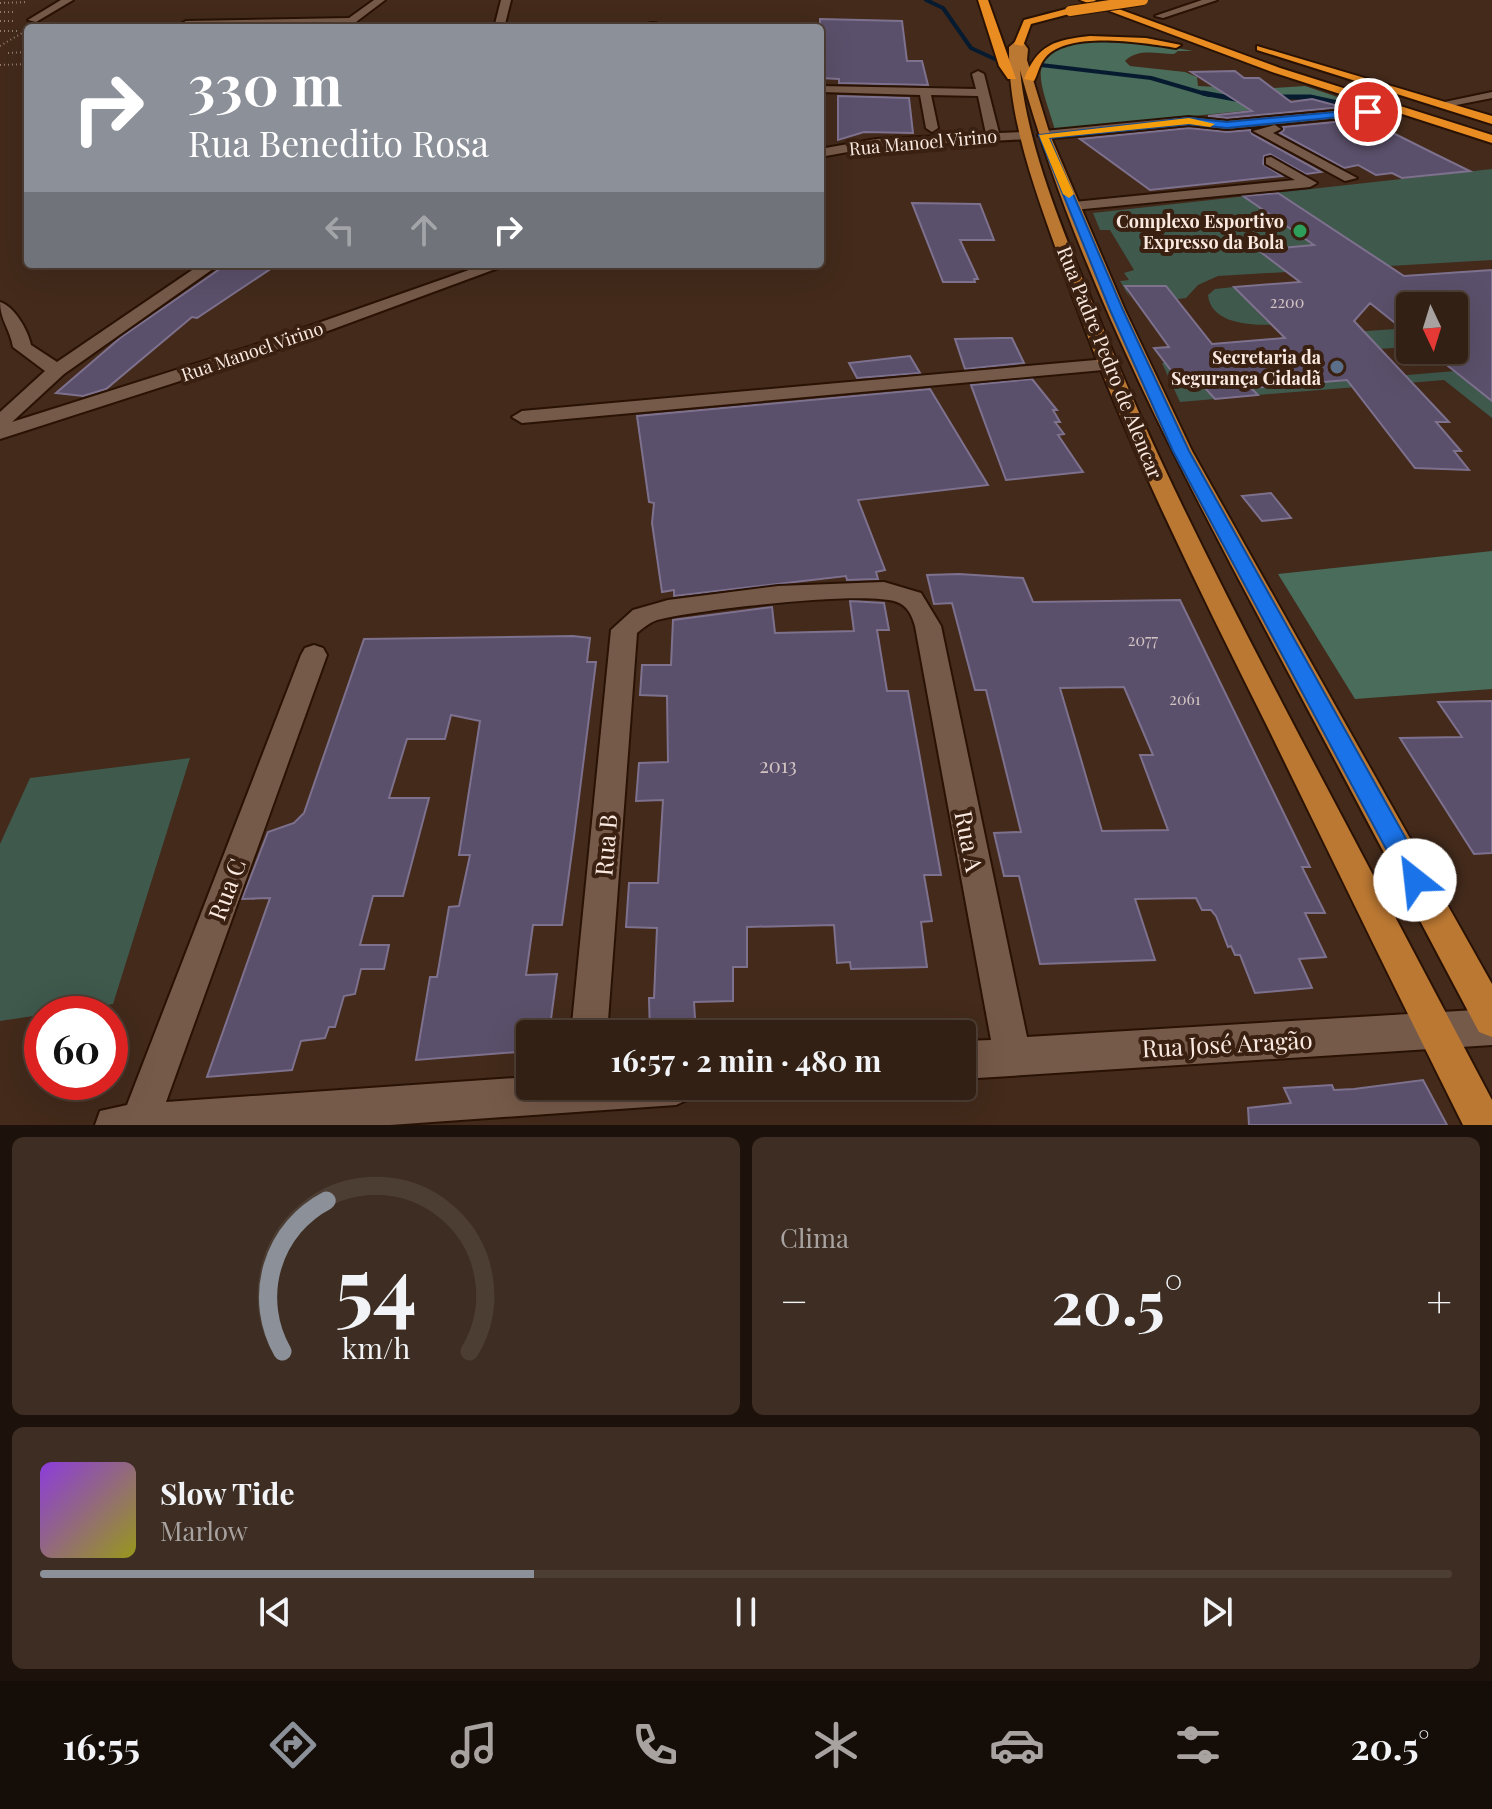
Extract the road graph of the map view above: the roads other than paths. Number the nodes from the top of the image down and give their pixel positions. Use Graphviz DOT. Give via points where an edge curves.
graph roads {
  1 [pos="68,0"];
  2 [pos="380,0"];
  3 [pos="506,0"];
  4 [pos="983,0"];
  5 [pos="1085,0"];
  6 [pos="1118,0"];
  7 [pos="1143,0"];
  8 [pos="1212,0"];
  9 [pos="1160,16"];
  10 [pos="33,24"];
  11 [pos="347,24"];
  12 [pos="500,24"];
  13 [pos="1216,34"];
  14 [pos="1243,43"];
  15 [pos="1019,44"];
  16 [pos="1276,70"];
  17 [pos="978,74"];
  18 [pos="1012,77"];
  19 [pos="1030,79"];
  20 [pos="824,89"];
  21 [pos="925,92"];
  22 [pos="983,93"];
  23 [pos="1492,95"];
  24 [pos="1441,104"];
  25 [pos="1368,112"];
  26 [pos="1389,115"];
  27 [pos="1492,120"];
  28 [pos="932,128"];
  29 [pos="993,135"];
  30 [pos="1492,139"];
  31 [pos="1045,143"];
  32 [pos="1292,148"];
  33 [pos="824,152"];
  34 [pos="1271,161"];
  35 [pos="1347,169"];
  36 [pos="1108,185"];
  37 [pos="1113,203"];
  38 [pos="1074,206"];
  39 [pos="206,268"];
  40 [pos="490,268"];
  41 [pos="0,307"];
  42 [pos="1085,309"];
  43 [pos="1116,310"];
  44 [pos="1138,358"];
  45 [pos="1106,361"];
  46 [pos="57,370"];
  47 [pos="522,417"];
  48 [pos="0,423"];
  49 [pos="0,433"];
  50 [pos="1188,545"];
  51 [pos="1231,545"];
  52 [pos="928,626"];
  53 [pos="314,655"];
  54 [pos="1492,1019"];
  55 [pos="590,1020"];
  56 [pos="1492,1027"];
  57 [pos="1435,1030"];
  58 [pos="1012,1056"];
  59 [pos="976,1059"];
  60 [pos="516,1095"];
  61 [pos="126,1124"];
  62 [pos="1484,1125"];
  1 -- 10 [label="street"];
  2 -- 11 [label="street"];
  3 -- 12 [label="street"];
  4 -- 18 [label="highway"];
  5 -- 16 [label="highway"];
  6 -- 9 [label="highway"];
  7 -- 15 [label="highway, bridge" via="1027,22"];
  8 -- 9 [label="street"];
  9 -- 13 [label="highway"];
  14 -- 24 [label="highway"];
  15 -- 18 [label="main road, Rua Padre Pedro de Alencar" via="1014,47"];
  15 -- 19 [label="main road, Rua Padre Pedro de Alencar"];
  16 -- 19 [label="highway" via="1172,45 1093,40 1044,52"];
  16 -- 30 [label="highway"];
  17 -- 22 [label="street"];
  18 -- 31 [label="main road, Rua Padre Pedro de Alencar"];
  19 -- 31 [label="main road, Rua Padre Pedro de Alencar"];
  20 -- 21 [label="street"];
  21 -- 22 [label="street"];
  21 -- 28 [label="street"];
  22 -- 29 [label="street"];
  23 -- 24 [label="street"];
  24 -- 27 [label="highway"];
  25 -- 31 [label="street, Rua Manoel Virino" via="1227,125 1189,121"];
  26 -- 32 [label="street" via="1259,131"];
  29 -- 31 [label="street, Rua Manoel Virino"];
  29 -- 33 [label="street, Rua Manoel Virino"];
  31 -- 38 [label="main road, Rua Padre Pedro de Alencar"];
  31 -- 42 [label="main road, Rua Padre Pedro de Alencar"];
  32 -- 32 [label="street" via="1320,144"];
  32 -- 35 [label="street"];
  34 -- 37 [label="street" via="1310,183"];
  36 -- 37 [label="street"];
  37 -- 38 [label="street"];
  38 -- 43 [label="main road, Rua Padre Pedro de Alencar"];
  39 -- 46 [label="street"];
  40 -- 49 [label="street, Rua Manoel Virino"];
  41 -- 46 [label="street" via="20,334 22,347"];
  42 -- 43 [label="main road"];
  42 -- 45 [label="main road, Rua Padre Pedro de Alencar"];
  43 -- 44 [label="main road, Rua Padre Pedro de Alencar"];
  44 -- 45 [label="main road"];
  44 -- 51 [label="main road, Rua Padre Pedro de Alencar"];
  45 -- 47 [label="street"];
  45 -- 50 [label="main road, Rua Padre Pedro de Alencar"];
  46 -- 48 [label="street"];
  50 -- 51 [label="main road"];
  50 -- 57 [label="main road, Rua Padre Pedro de Alencar"];
  51 -- 54 [label="main road, Rua Padre Pedro de Alencar"];
  52 -- 55 [label="street, Rua B" via="921,607 904,595 850,590 652,612 624,630"];
  52 -- 58 [label="street, Rua A"];
  53 -- 61 [label="street, Rua C"];
  56 -- 57 [label="street, Rua José Aragão"];
  57 -- 58 [label="street, Rua José Aragão"];
  57 -- 62 [label="main road, Rua Padre Pedro de Alencar"];
  58 -- 59 [label="street, Rua José Aragão"];
  60 -- 61 [label="street"];
}
